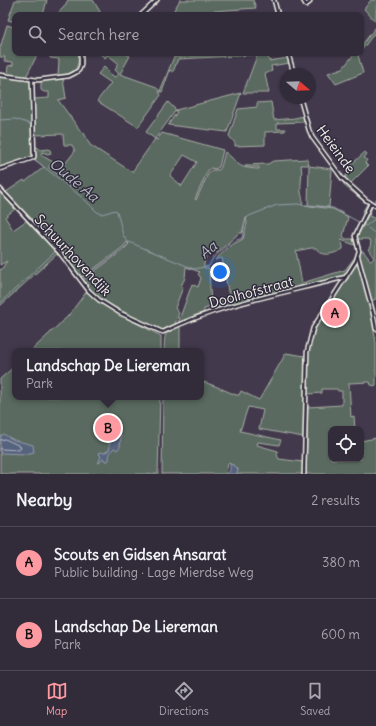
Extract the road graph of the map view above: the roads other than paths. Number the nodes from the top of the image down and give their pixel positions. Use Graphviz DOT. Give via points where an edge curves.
graph roads {
  1 [pos="157,0"];
  2 [pos="274,0"];
  3 [pos="303,0"];
  4 [pos="311,1"];
  5 [pos="144,12"];
  6 [pos="277,12"];
  7 [pos="81,56"];
  8 [pos="289,56"];
  9 [pos="292,68"];
  10 [pos="0,75"];
  11 [pos="32,80"];
  12 [pos="302,104"];
  13 [pos="0,169"];
  14 [pos="0,189"];
  15 [pos="371,203"];
  16 [pos="376,206"];
  17 [pos="358,256"];
  18 [pos="346,277"];
  19 [pos="376,329"];
  20 [pos="163,332"];
  21 [pos="304,474"];
  1 -- 5 [label="street"];
  2 -- 6 [label="street"];
  3 -- 4 [label="street" via="306,5"];
  7 -- 11 [label="street" via="81,65 75,74"];
  8 -- 9 [label="street"];
  10 -- 11 [label="street"];
  11 -- 13 [label="street" via="34,157"];
  12 -- 15 [label="street, Heieinde" via="310,134 342,178"];
  14 -- 20 [label="street, Schuurhovendijk" via="60,253 99,300 120,313"];
  15 -- 16 [label="street, Heieinde"];
  15 -- 17 [label="street" via="355,236"];
  17 -- 18 [label="street"];
  17 -- 19 [label="street"];
  18 -- 20 [label="street, Doolhofstraat" via="213,311"];
  18 -- 21 [label="street" via="314,328 307,352"];
}
